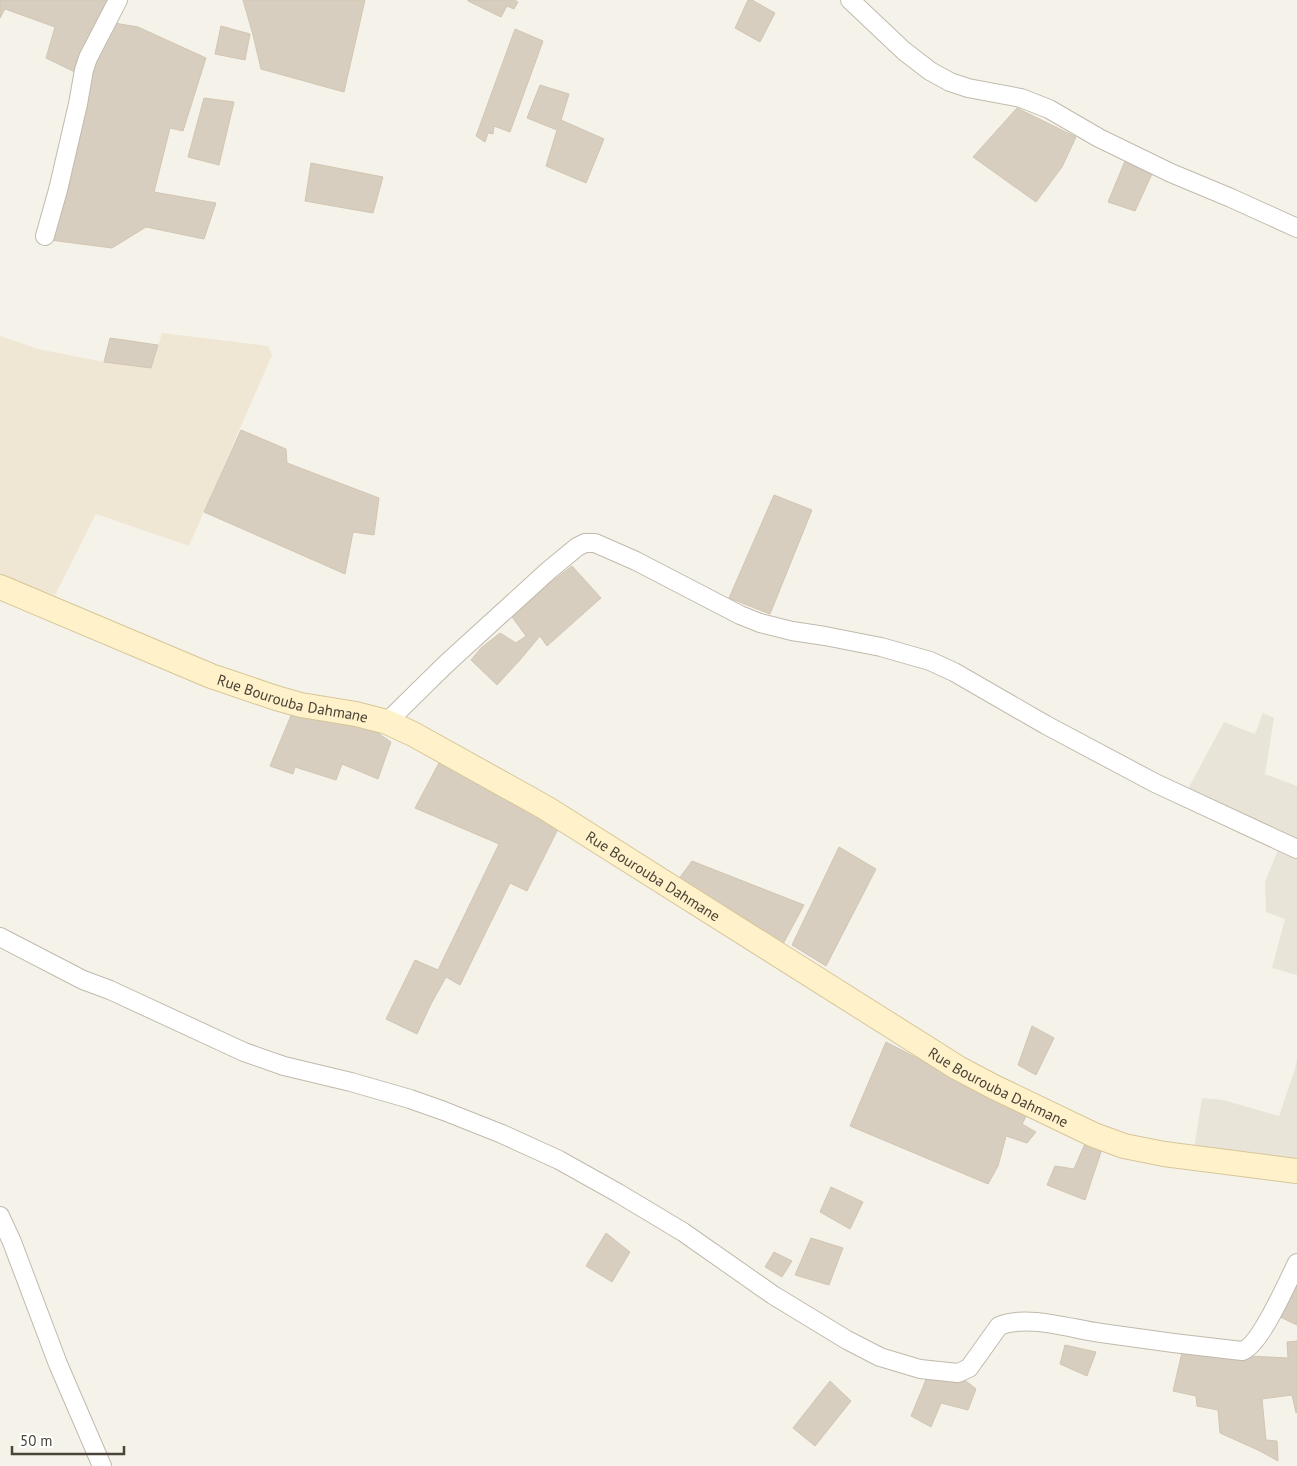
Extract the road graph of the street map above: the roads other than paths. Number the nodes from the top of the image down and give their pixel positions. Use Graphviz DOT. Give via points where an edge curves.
graph roads {
  1 [pos="118,0"];
  2 [pos="850,0"];
  3 [pos="1297,228"];
  4 [pos="45,236"];
  5 [pos="0,588"];
  6 [pos="387,722"];
  7 [pos="1297,849"];
  8 [pos="0,937"];
  9 [pos="1297,1171"];
  10 [pos="0,1216"];
  11 [pos="1297,1263"];
  12 [pos="102,1466"];
  1 -- 4 [label="street" via="84,70"];
  2 -- 3 [label="street" via="904,52 950,82 1021,98 1049,109 1171,173"];
  5 -- 6 [label="street, Rue Bourouba Dahmane" via="211,676 301,705"];
  6 -- 7 [label="street" via="548,571 577,547 595,543 760,623 882,647 930,661 1155,783"];
  6 -- 9 [label="street, Rue Bourouba Dahmane" via="546,808 958,1068 994,1087 1124,1146"];
  8 -- 11 [label="street" via="83,980 244,1052 427,1105 559,1160 683,1232 772,1295 847,1340 880,1357 920,1368 958,1373 969,1368 999,1326 1018,1322 1247,1350 1271,1315"];
  10 -- 12 [label="street"];
}
